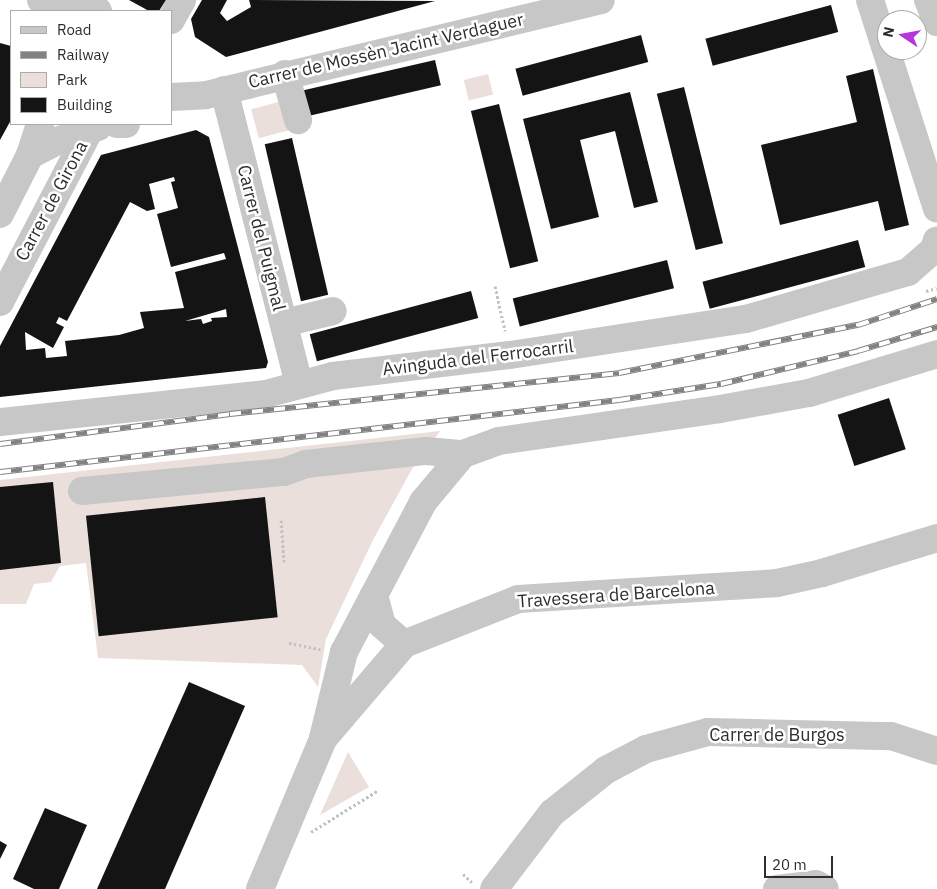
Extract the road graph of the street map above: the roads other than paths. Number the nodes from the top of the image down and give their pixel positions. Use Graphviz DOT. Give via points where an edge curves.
graph roads {
  1 [pos="40,0"];
  2 [pos="80,0"];
  3 [pos="182,0"];
  4 [pos="601,0"];
  5 [pos="870,0"];
  6 [pos="928,0"];
  7 [pos="57,10"];
  8 [pos="96,10"];
  9 [pos="172,18"];
  10 [pos="937,22"];
  11 [pos="285,74"];
  12 [pos="224,90"];
  13 [pos="172,97"];
  14 [pos="298,120"];
  15 [pos="40,125"];
  16 [pos="98,127"];
  17 [pos="30,155"];
  18 [pos="937,209"];
  19 [pos="0,214"];
  20 [pos="937,240"];
  21 [pos="0,302"];
  22 [pos="333,311"];
  23 [pos="284,323"];
  24 [pos="937,354"];
  25 [pos="299,385"];
  26 [pos="0,422"];
  27 [pos="463,454"];
  28 [pos="82,491"];
  29 [pos="937,538"];
  30 [pos="374,596"];
  31 [pos="404,644"];
  32 [pos="323,738"];
  33 [pos="937,752"];
  34 [pos="496,888"];
  35 [pos="260,889"];
  36 [pos="777,889"];
  37 [pos="825,889"];
  1 -- 7 [label="street"];
  2 -- 8 [label="street"];
  3 -- 9 [label="street"];
  4 -- 11 [label="street, Carrer de Mossèn Jacint Verdaguer"];
  5 -- 18 [label="street"];
  6 -- 10 [label="street"];
  11 -- 12 [label="street, Carrer de Mossèn Jacint Verdaguer"];
  11 -- 14 [label="street"];
  12 -- 13 [label="street, Carrer de Mossèn Jacint Verdaguer"];
  12 -- 23 [label="street, Carrer del Puigmal"];
  15 -- 17 [label="street"];
  16 -- 17 [label="street, Carrer de Girona"];
  16 -- 21 [label="street, Carrer de Girona"];
  17 -- 19 [label="street"];
  20 -- 25 [label="street, Avinguda del Ferrocarril" via="934,249 908,272 746,319 510,355 333,376"];
  22 -- 23 [label="street"];
  23 -- 25 [label="street, Carrer del Puigmal"];
  24 -- 27 [label="street" via="809,393 720,410 498,441"];
  25 -- 26 [label="street, Avinguda del Ferrocarril" via="266,394"];
  27 -- 28 [label="street" via="416,452 306,464 284,472"];
  27 -- 30 [label="street" via="423,502"];
  29 -- 31 [label="street, Travessera de Barcelona" via="822,573 777,583 518,599"];
  30 -- 31 [label="street" via="382,625"];
  30 -- 32 [label="street" via="344,652"];
  31 -- 32 [label="street, Travessera de Barcelona"];
  32 -- 35 [label="street, Travessera de Barcelona"];
  33 -- 34 [label="street, Carrer de Burgos" via="890,736 708,732 646,749 606,770 552,813"];
  36 -- 37 [label="street" via="816,884"];
}
